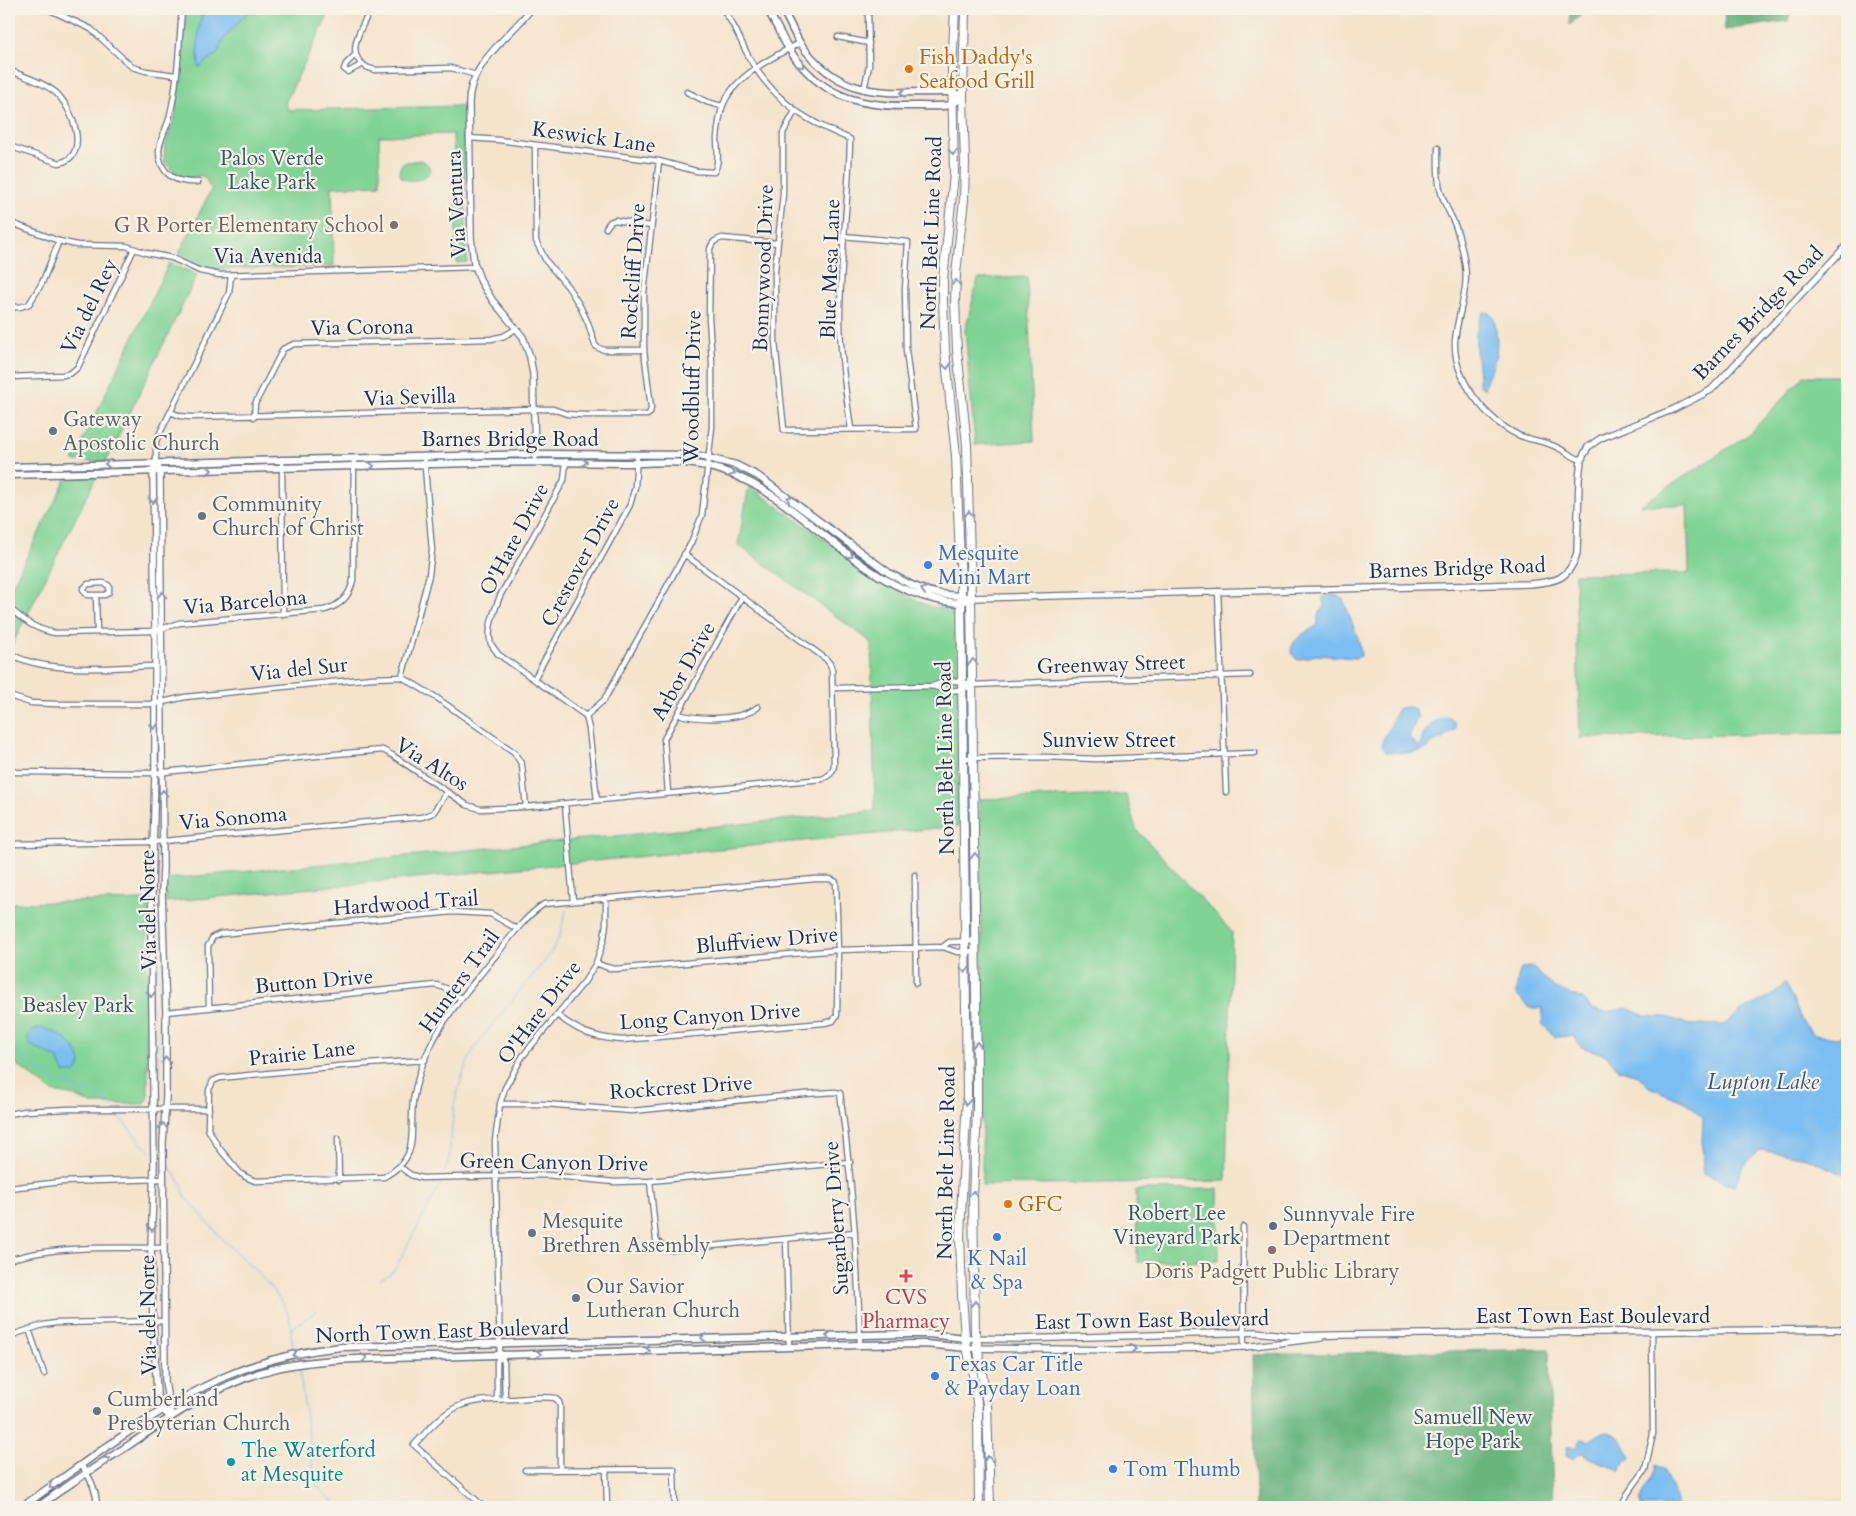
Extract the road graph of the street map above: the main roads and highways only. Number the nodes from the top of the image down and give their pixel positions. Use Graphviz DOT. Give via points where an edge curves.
graph roads {
  1 [pos="767,9"];
  2 [pos="782,9"];
  3 [pos="954,9"];
  4 [pos="965,9"];
  5 [pos="954,34"];
  6 [pos="964,34"];
  7 [pos="952,92"];
  8 [pos="963,96"];
  9 [pos="952,105"];
  10 [pos="943,301"];
  11 [pos="955,301"];
  12 [pos="9,466"];
  13 [pos="957,474"];
  14 [pos="968,474"];
  15 [pos="9,475"];
  16 [pos="771,485"];
  17 [pos="766,492"];
  18 [pos="816,518"];
  19 [pos="811,525"];
  20 [pos="971,598"];
  21 [pos="961,599"];
  22 [pos="976,884"];
  23 [pos="964,885"];
  24 [pos="977,1073"];
  25 [pos="966,1074"];
  26 [pos="973,1242"];
  27 [pos="960,1243"];
  28 [pos="907,1334"];
  29 [pos="730,1338"];
  30 [pos="965,1338"];
  31 [pos="598,1341"];
  32 [pos="907,1345"];
  33 [pos="967,1348"];
  34 [pos="730,1349"];
  35 [pos="598,1352"];
  36 [pos="242,1370"];
  37 [pos="247,1378"];
  38 [pos="989,1479"];
  39 [pos="978,1480"];
  40 [pos="22,1507"];
  41 [pos="38,1507"];
  42 [pos="979,1507"];
  43 [pos="990,1507"];
  1 -- 9 [label="main road, one-way" via="799,63 839,95 883,106"];
  7 -- 2 [label="main road, one-way" via="889,93 845,82 827,71 800,43"];
  3 -- 5 [label="main road, North Belt Line Road"];
  4 -- 6 [label="main road, North Belt Line Road"];
  5 -- 6 [label="main road"];
  5 -- 7 [label="main road, North Belt Line Road"];
  6 -- 8 [label="main road, North Belt Line Road"];
  7 -- 8 [label="main road"];
  7 -- 9 [label="main road, North Belt Line Road"];
  8 -- 9 [label="main road"];
  11 -- 8 [label="main road, North Belt Line Road, one-way" via="964,199"];
  9 -- 10 [label="main road, North Belt Line Road, one-way" via="954,175"];
  10 -- 11 [label="main road"];
  10 -- 13 [label="main road, North Belt Line Road, one-way"];
  11 -- 14 [label="main road, North Belt Line Road"];
  16 -- 12 [label="main road, Barnes Bridge Road, one-way" via="736,466 696,455 535,454"];
  13 -- 14 [label="main road"];
  13 -- 21 [label="main road, North Belt Line Road"];
  20 -- 14 [label="main road, North Belt Line Road, one-way"];
  15 -- 17 [label="main road, Barnes Bridge Road, one-way" via="535,462 695,464 733,473"];
  16 -- 17 [label="main road"];
  18 -- 16 [label="main road, Barnes Bridge Road, one-way"];
  17 -- 19 [label="main road, Barnes Bridge Road"];
  18 -- 19 [label="main road"];
  21 -- 18 [label="main road, Barnes Bridge Road, one-way" via="908,584"];
  19 -- 21 [label="main road, Barnes Bridge Road, one-way" via="897,587 931,600"];
  20 -- 21 [label="main road, Barnes Bridge Road"];
  22 -- 20 [label="main road, North Belt Line Road, one-way"];
  21 -- 23 [label="main road, North Belt Line Road"];
  22 -- 23 [label="main road"];
  24 -- 22 [label="main road, North Belt Line Road, one-way"];
  23 -- 25 [label="main road, North Belt Line Road, one-way"];
  24 -- 25 [label="main road"];
  26 -- 24 [label="main road, North Belt Line Road, one-way"];
  25 -- 27 [label="main road, North Belt Line Road, one-way"];
  26 -- 27 [label="main road"];
  38 -- 26 [label="main road, North Belt Line Road, one-way" via="987,1404 975,1338"];
  27 -- 30 [label="main road, North Belt Line Road"];
  28 -- 29 [label="main road, North Town East Boulevard, one-way"];
  28 -- 30 [label="main road, North Town East Boulevard"];
  28 -- 32 [label="main road"];
  29 -- 31 [label="main road, North Town East Boulevard, one-way"];
  29 -- 34 [label="main road"];
  30 -- 33 [label="main road, North Belt Line Road"];
  31 -- 35 [label="main road"];
  31 -- 36 [label="main road, North Town East Boulevard, one-way" via="342,1347 314,1350"];
  32 -- 33 [label="main road, North Town East Boulevard"];
  32 -- 34 [label="main road, North Town East Boulevard"];
  33 -- 39 [label="main road, North Belt Line Road" via="978,1412"];
  35 -- 34 [label="main road, North Town East Boulevard, one-way"];
  37 -- 35 [label="main road, North Town East Boulevard, one-way" via="280,1368 356,1358"];
  36 -- 37 [label="main road"];
  36 -- 40 [label="main road, North Town East Boulevard, one-way" via="170,1405"];
  41 -- 37 [label="main road, North Town East Boulevard, one-way" via="171,1417"];
  38 -- 39 [label="main road"];
  38 -- 43 [label="main road, North Belt Line Road"];
  39 -- 42 [label="main road, North Belt Line Road"];
}
